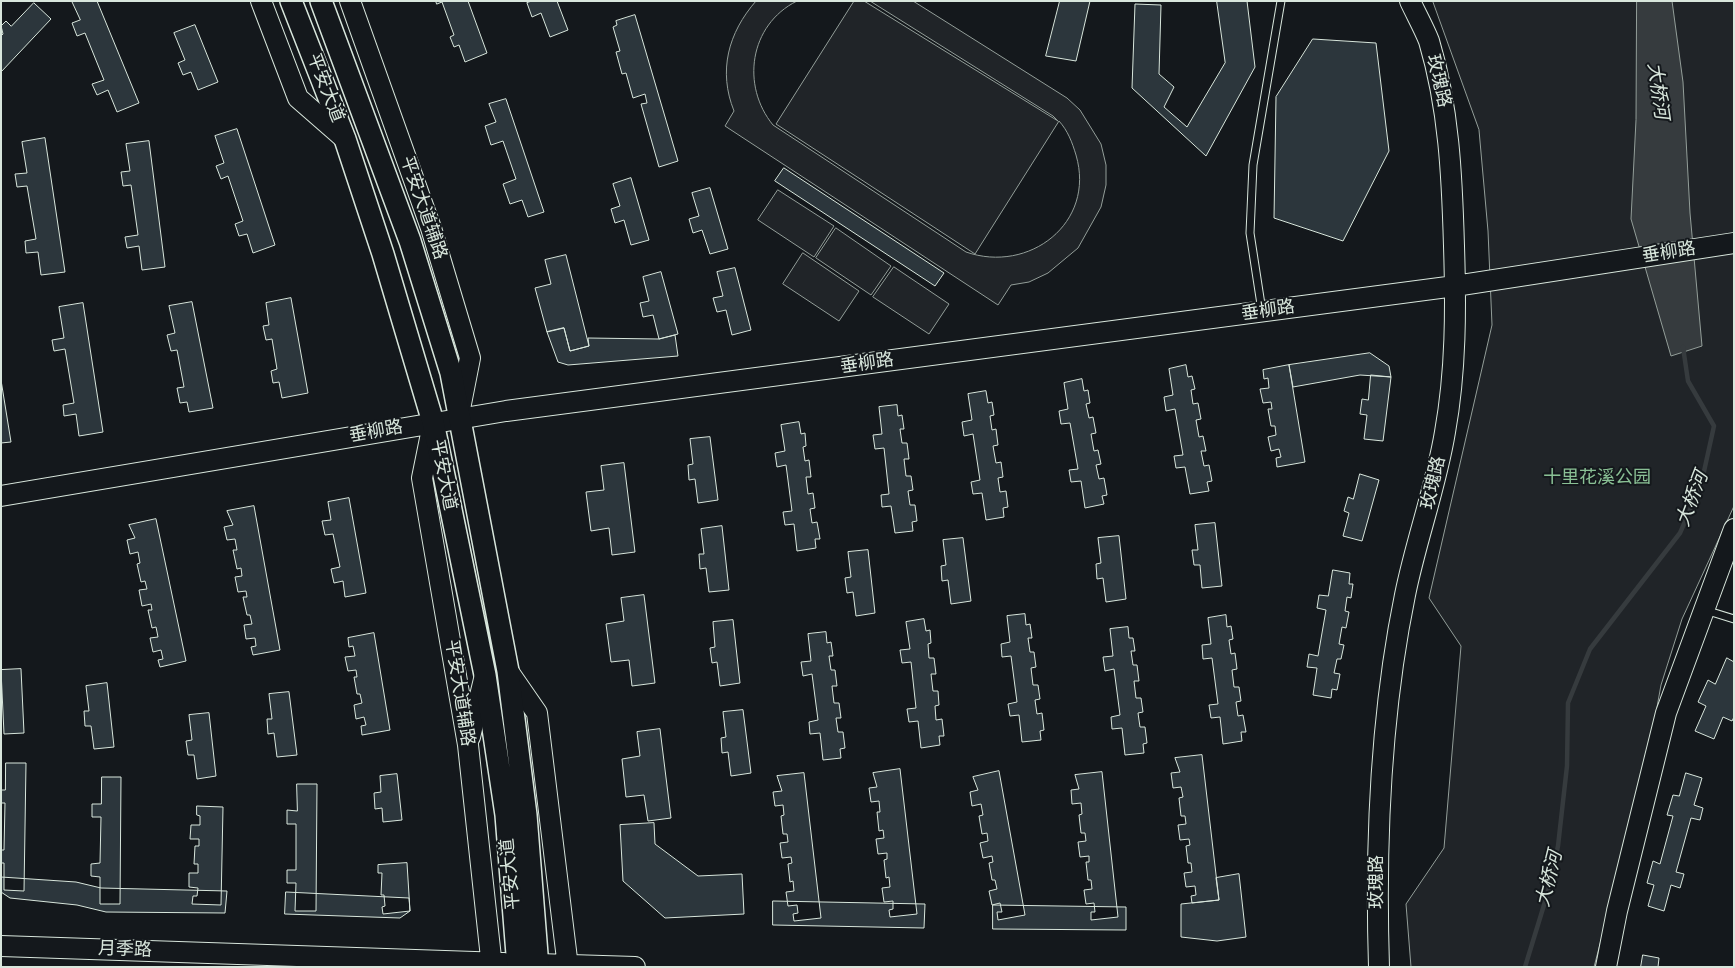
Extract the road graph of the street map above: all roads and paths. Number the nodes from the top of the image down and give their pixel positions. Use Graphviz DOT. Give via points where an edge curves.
graph roads {
  1 [pos="261,1"];
  2 [pos="291,1"];
  3 [pos="321,1"];
  4 [pos="350,1"];
  5 [pos="1281,1"];
  6 [pos="1410,1"];
  7 [pos="364,116"];
  8 [pos="345,139"];
  9 [pos="403,149"];
  10 [pos="1734,243"];
  11 [pos="1455,286"];
  12 [pos="1262,311"];
  13 [pos="458,418"];
  14 [pos="433,422"];
  15 [pos="1,496"];
  16 [pos="1734,529"];
  17 [pos="1704,610"];
  18 [pos="1734,619"];
  19 [pos="508,671"];
  20 [pos="485,676"];
  21 [pos="468,745"];
  22 [pos="1,946"];
  23 [pos="492,964"];
  24 [pos="528,965"];
  25 [pos="568,966"];
  26 [pos="635,967"];
  27 [pos="1379,967"];
  28 [pos="1606,967"];
  1 -- 8 [label="street" via="298,98"];
  2 -- 8 [label="main road, 平安大道"];
  3 -- 7 [label="main road, 平安大道"];
  4 -- 9 [label="street, 平安大道辅路"];
  5 -- 12 [label="lane" via="1253,165 1250,232"];
  6 -- 11 [label="street, 玫瑰路" via="1428,39 1444,103 1452,167"];
  7 -- 9 [label="street"];
  7 -- 13 [label="main road, 平安大道" via="410,241 451,373"];
  8 -- 14 [label="main road, 平安大道"];
  9 -- 13 [label="street, 平安大道辅路" via="431,228 470,358"];
  10 -- 11 [label="street, 垂柳路"];
  11 -- 12 [label="street, 垂柳路"];
  11 -- 27 [label="street, 玫瑰路" via="1454,357 1446,432 1405,594 1387,708 1378,812"];
  12 -- 13 [label="street, 垂柳路"];
  13 -- 14 [label="street, 垂柳路"];
  13 -- 19 [label="main road, 平安大道"];
  14 -- 15 [label="street, 垂柳路"];
  14 -- 20 [label="main road, 平安大道"];
  14 -- 21 [label="street, 平安大道辅路" via="422,478"];
  16 -- 17 [label="street"];
  17 -- 18 [label="lane"];
  17 -- 28 [label="street" via="1666,714"];
  19 -- 24 [label="main road, 平安大道" via="526,815"];
  19 -- 25 [label="street" via="537,713"];
  20 -- 21 [label="street"];
  20 -- 24 [label="main road, 平安大道"];
  21 -- 23 [label="street, 平安大道辅路"];
  22 -- 23 [label="street, 月季路"];
  23 -- 24 [label="street, 月季路"];
  24 -- 25 [label="street, 月季路"];
  25 -- 26 [label="street, 月季路"];
}
